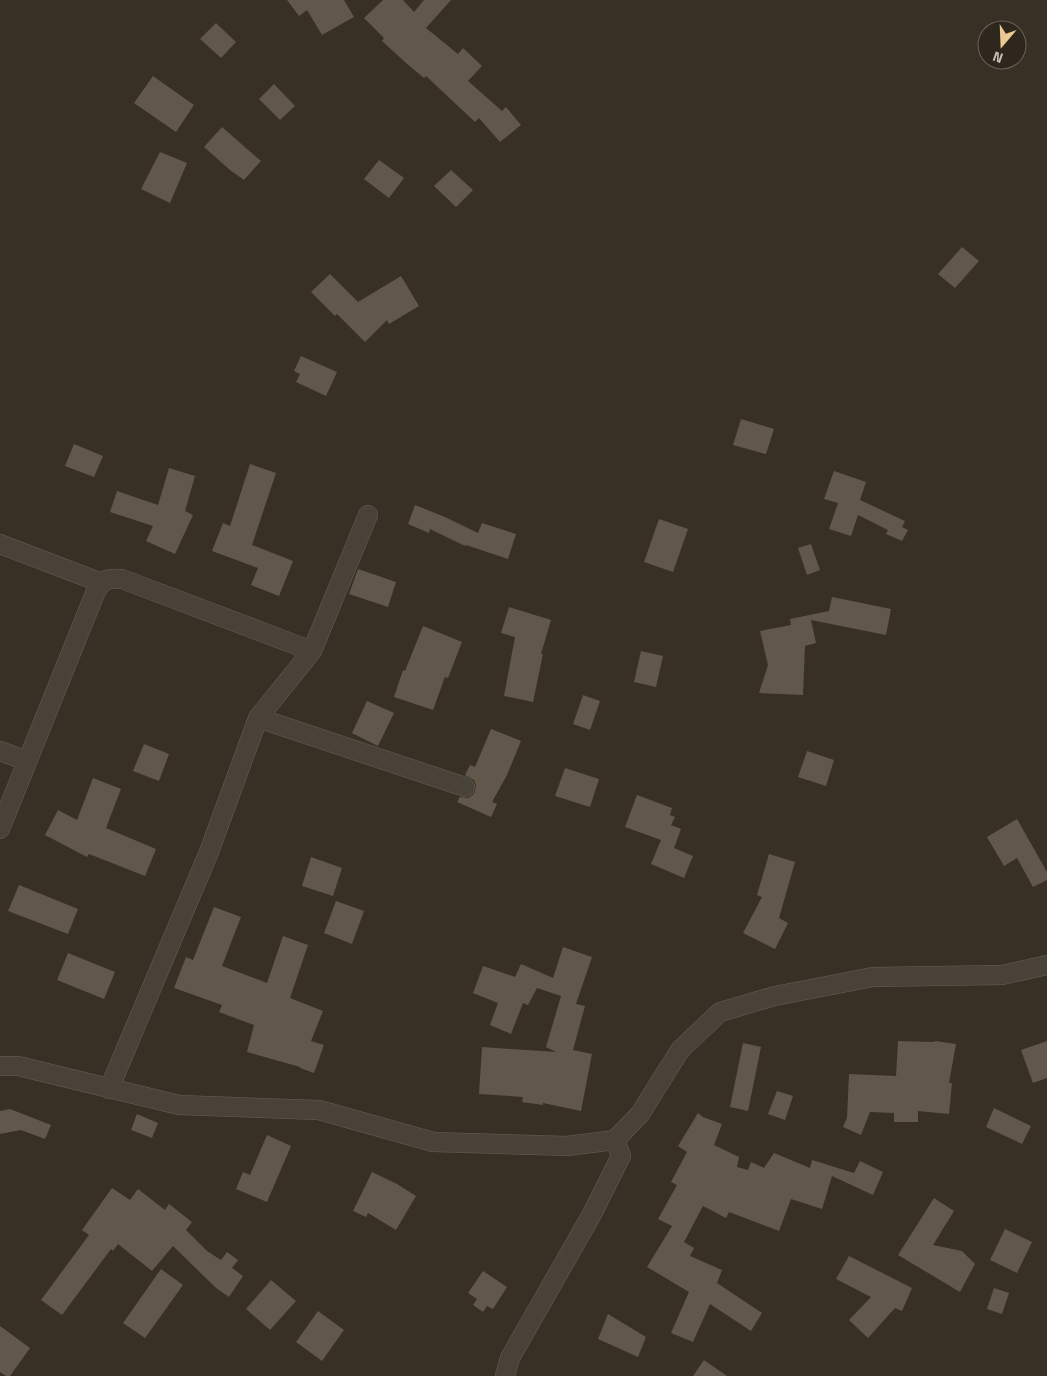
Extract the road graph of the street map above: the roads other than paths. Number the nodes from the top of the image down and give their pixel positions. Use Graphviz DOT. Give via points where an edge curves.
graph roads {
  1 [pos="368,515"];
  2 [pos="0,544"];
  3 [pos="102,583"];
  4 [pos="312,651"];
  5 [pos="258,718"];
  6 [pos="0,751"];
  7 [pos="27,761"];
  8 [pos="465,787"];
  9 [pos="0,829"];
  10 [pos="1047,965"];
  11 [pos="0,1066"];
  12 [pos="109,1089"];
  13 [pos="614,1140"];
  14 [pos="505,1376"];
  1 -- 4 [label="street"];
  2 -- 3 [label="street"];
  3 -- 4 [label="street" via="110,578 122,579"];
  3 -- 7 [label="street"];
  4 -- 5 [label="street"];
  5 -- 8 [label="street"];
  5 -- 12 [label="street" via="209,852"];
  6 -- 7 [label="street"];
  7 -- 9 [label="street"];
  10 -- 13 [label="street" via="1002,976 873,978 775,996 720,1012 680,1050 640,1114"];
  11 -- 12 [label="street" via="18,1066"];
  12 -- 13 [label="street" via="179,1105 319,1110 433,1142 567,1146"];
  13 -- 14 [label="street" via="621,1156 592,1214 510,1358"];
}
